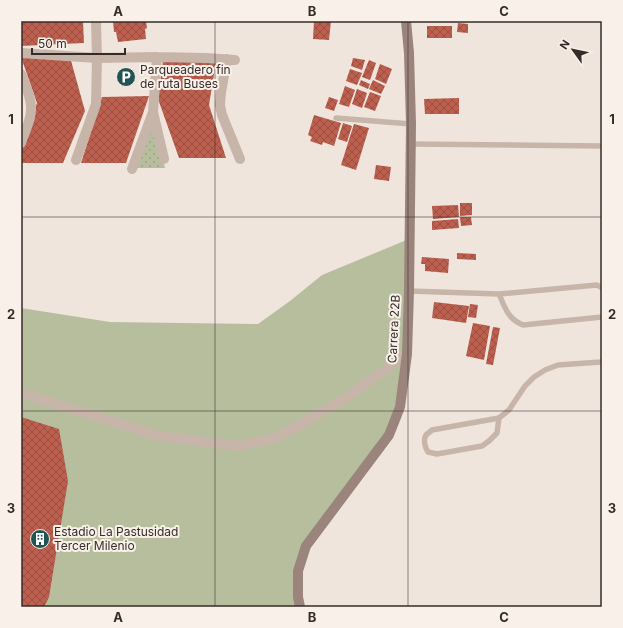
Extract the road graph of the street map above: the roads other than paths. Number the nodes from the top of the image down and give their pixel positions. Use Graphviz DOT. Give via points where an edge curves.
graph roads {
  1 [pos="96,21"];
  2 [pos="406,21"];
  3 [pos="21,53"];
  4 [pos="157,57"];
  5 [pos="97,58"];
  6 [pos="21,74"];
  7 [pos="153,112"];
  8 [pos="336,118"];
  9 [pos="411,124"];
  10 [pos="21,143"];
  11 [pos="410,144"];
  12 [pos="602,146"];
  13 [pos="164,159"];
  14 [pos="240,159"];
  15 [pos="76,160"];
  16 [pos="132,168"];
  17 [pos="602,288"];
  18 [pos="408,291"];
  19 [pos="499,294"];
  20 [pos="602,317"];
  21 [pos="407,354"];
  22 [pos="602,361"];
  23 [pos="21,393"];
  24 [pos="499,418"];
  25 [pos="300,607"];
  1 -- 5 [label="street"];
  2 -- 9 [label="street, Carrera 22B"];
  3 -- 5 [label="street"];
  4 -- 5 [label="street"];
  4 -- 7 [label="street"];
  4 -- 14 [label="street" via="231,60 221,92 220,105"];
  5 -- 15 [label="street" via="96,104"];
  6 -- 10 [label="street" via="31,108"];
  7 -- 13 [label="street"];
  7 -- 16 [label="street"];
  8 -- 9 [label="lane"];
  9 -- 11 [label="street, Carrera 22B"];
  11 -- 12 [label="lane"];
  11 -- 18 [label="street, Carrera 22B"];
  17 -- 19 [label="lane" via="596,285"];
  18 -- 19 [label="lane"];
  18 -- 21 [label="street, Carrera 22B"];
  19 -- 20 [label="lane" via="508,314 523,325"];
  21 -- 23 [label="street" via="347,397 303,423 275,438 238,446 159,436"];
  21 -- 25 [label="street, Carrera 22B" via="400,407 389,435 306,546 298,571"];
  22 -- 24 [label="lane" via="558,365 545,370 525,386 509,410"];
  24 -- 24 [label="lane" via="432,430 425,437 425,448 428,452 437,454 482,446 497,433"];
}
